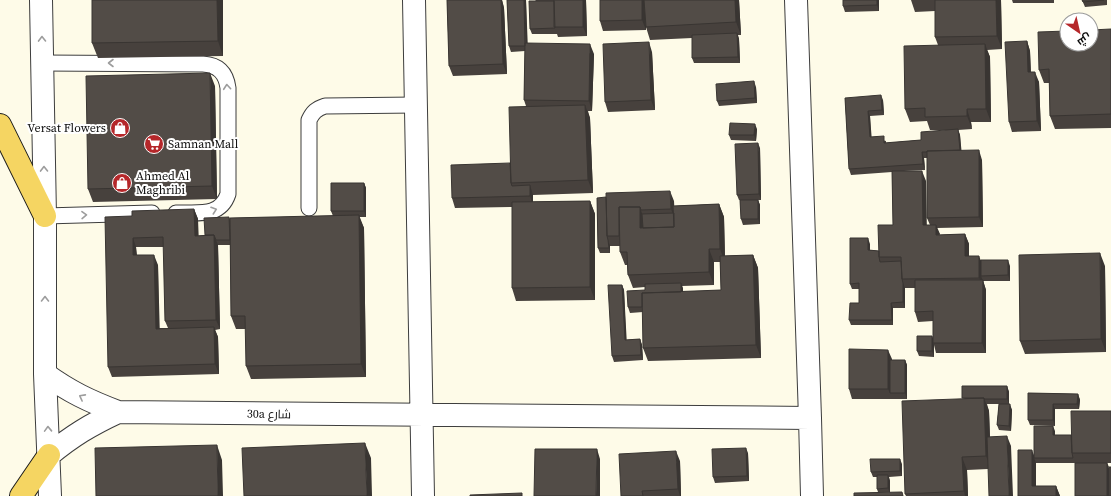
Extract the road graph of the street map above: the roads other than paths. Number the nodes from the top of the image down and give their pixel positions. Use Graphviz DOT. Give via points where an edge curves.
graph roads {
  1 [pos="41,0"];
  2 [pos="414,0"];
  3 [pos="796,0"];
  4 [pos="42,63"];
  5 [pos="416,105"];
  6 [pos="0,125"];
  7 [pos="309,208"];
  8 [pos="45,216"];
  9 [pos="45,374"];
  10 [pos="118,412"];
  11 [pos="421,415"];
  12 [pos="810,418"];
  13 [pos="49,455"];
  14 [pos="21,496"];
  15 [pos="50,496"];
  16 [pos="422,496"];
  17 [pos="812,496"];
  4 -- 1 [label="street, one-way"];
  2 -- 5 [label="street"];
  3 -- 12 [label="street"];
  8 -- 4 [label="street, one-way"];
  8 -- 4 [label="lane, one-way" via="208,212 221,207 228,194 228,88 224,75 209,64"];
  5 -- 7 [label="lane" via="318,108 309,120"];
  5 -- 11 [label="street"];
  6 -- 8 [label="main road"];
  9 -- 8 [label="street, one-way"];
  10 -- 9 [label="street, 30a شارع, one-way" via="92,403"];
  13 -- 9 [label="street, one-way"];
  10 -- 11 [label="street, 30a شارع"];
  10 -- 13 [label="street, 30a شارع" via="70,438"];
  11 -- 12 [label="street, 30a شارع"];
  11 -- 16 [label="street"];
  12 -- 17 [label="street"];
  13 -- 14 [label="main road"];
  13 -- 15 [label="street"];
}
